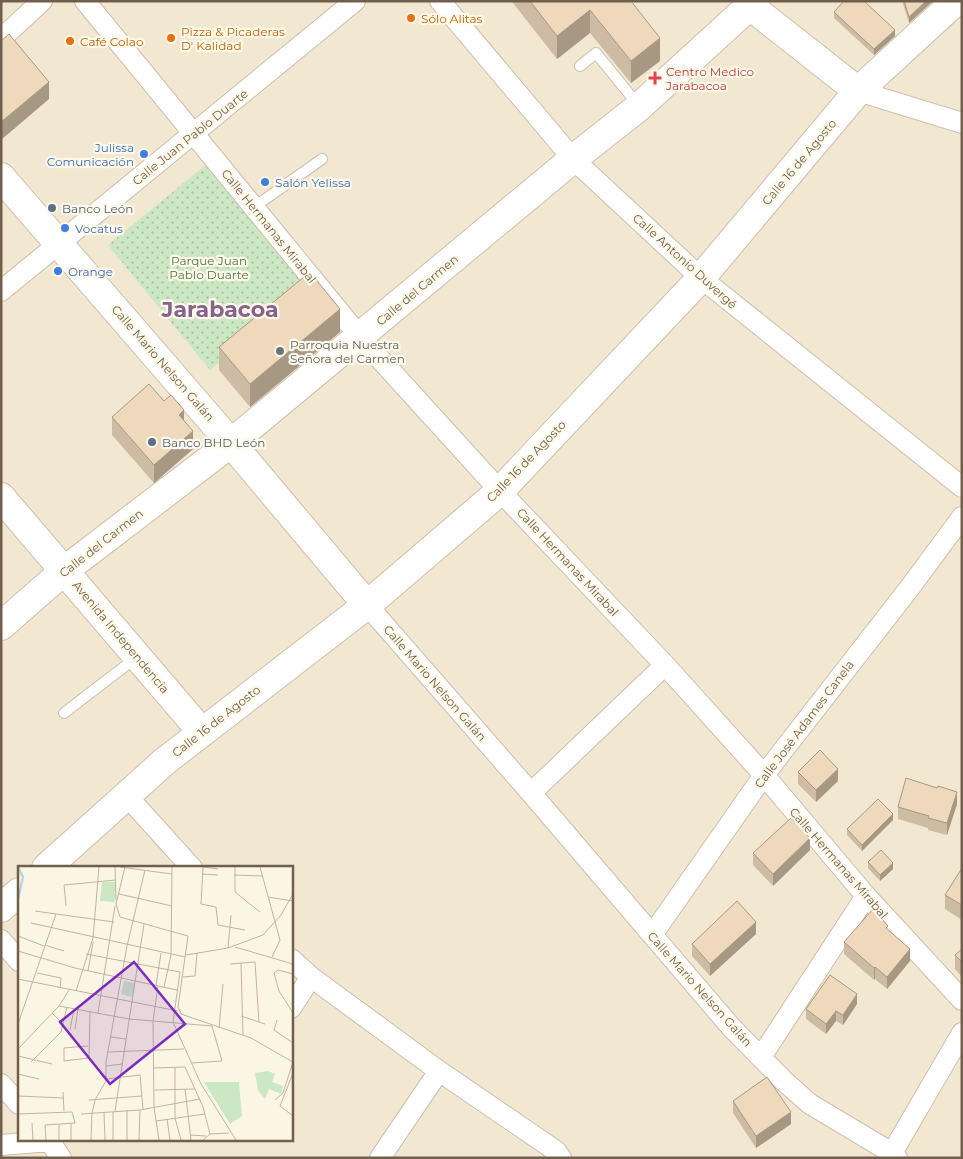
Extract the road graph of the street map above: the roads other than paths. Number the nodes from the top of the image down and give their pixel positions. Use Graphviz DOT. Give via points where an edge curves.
graph roads {
  1 [pos="42,1"];
  2 [pos="85,1"];
  3 [pos="355,1"];
  4 [pos="440,1"];
  5 [pos="956,1"];
  6 [pos="750,3"];
  7 [pos="1,38"];
  8 [pos="580,66"];
  9 [pos="858,91"];
  10 [pos="639,107"];
  11 [pos="962,123"];
  12 [pos="193,133"];
  13 [pos="322,159"];
  14 [pos="573,159"];
  15 [pos="1,176"];
  16 [pos="254,207"];
  17 [pos="60,244"];
  18 [pos="701,278"];
  19 [pos="1,291"];
  20 [pos="360,337"];
  21 [pos="231,443"];
  22 [pos="962,487"];
  23 [pos="500,491"];
  24 [pos="1,497"];
  25 [pos="962,517"];
  26 [pos="65,570"];
  27 [pos="367,605"];
  28 [pos="1,626"];
  29 [pos="138,656"];
  30 [pos="665,665"];
  31 [pos="64,713"];
  32 [pos="201,731"];
  33 [pos="764,775"];
  34 [pos="531,793"];
  35 [pos="126,795"];
  36 [pos="48,866"];
  37 [pos="190,866"];
  38 [pos="18,893"];
  39 [pos="866,896"];
  40 [pos="1,908"];
  41 [pos="652,935"];
  42 [pos="1,940"];
  43 [pos="18,959"];
  44 [pos="292,960"];
  45 [pos="311,977"];
  46 [pos="962,1000"];
  47 [pos="292,1006"];
  48 [pos="962,1033"];
  49 [pos="761,1057"];
  50 [pos="439,1071"];
  51 [pos="1,1084"];
  52 [pos="18,1103"];
  53 [pos="1,1145"];
  54 [pos="53,1147"];
  55 [pos="895,1155"];
  56 [pos="380,1158"];
  57 [pos="560,1158"];
  1 -- 7 [label="street"];
  2 -- 12 [label="street, Calle Hermanas Mirabal"];
  3 -- 12 [label="street, Calle Juan Pablo Duarte"];
  4 -- 14 [label="street, Calle Antonio Duvergé"];
  5 -- 9 [label="street, Calle 16 de Agosto"];
  6 -- 9 [label="street"];
  6 -- 10 [label="street, Calle del Carmen"];
  8 -- 10 [label="lane" via="596,53"];
  9 -- 11 [label="street"];
  9 -- 18 [label="street, Calle 16 de Agosto"];
  10 -- 14 [label="street, Calle del Carmen"];
  12 -- 16 [label="street, Calle Hermanas Mirabal"];
  12 -- 17 [label="street, Calle Juan Pablo Duarte"];
  13 -- 16 [label="lane"];
  14 -- 18 [label="street, Calle Antonio Duvergé"];
  14 -- 20 [label="street, Calle del Carmen"];
  15 -- 17 [label="street, Calle Mario Nelson Galán"];
  16 -- 20 [label="street, Calle Hermanas Mirabal"];
  17 -- 19 [label="street, Calle Juan Pablo Duarte"];
  17 -- 21 [label="street, Calle Mario Nelson Galán"];
  18 -- 22 [label="street, Calle Antonio Duvergé"];
  18 -- 23 [label="street, Calle 16 de Agosto"];
  20 -- 21 [label="street, Calle del Carmen"];
  20 -- 23 [label="street, Calle Hermanas Mirabal"];
  21 -- 26 [label="street, Calle del Carmen"];
  21 -- 27 [label="street, Calle Mario Nelson Galán"];
  23 -- 27 [label="street, Calle 16 de Agosto"];
  23 -- 30 [label="street, Calle Hermanas Mirabal"];
  24 -- 26 [label="street, Avenida Independencia"];
  25 -- 33 [label="street, Calle José Adames Canela"];
  26 -- 28 [label="street, Calle del Carmen"];
  26 -- 29 [label="street, Avenida Independencia"];
  27 -- 32 [label="street, Calle 16 de Agosto"];
  27 -- 34 [label="street, Calle Mario Nelson Galán"];
  29 -- 31 [label="lane"];
  29 -- 32 [label="street, Avenida Independencia"];
  30 -- 33 [label="street, Calle Hermanas Mirabal"];
  30 -- 34 [label="street"];
  32 -- 35 [label="street, Calle 16 de Agosto"];
  33 -- 39 [label="street, Calle Hermanas Mirabal"];
  33 -- 41 [label="street, Calle José Adames Canela"];
  34 -- 41 [label="street, Calle Mario Nelson Galán"];
  35 -- 36 [label="street, Calle 16 de Agosto"];
  35 -- 37 [label="street"];
  38 -- 40 [label="street"];
  39 -- 46 [label="street, Calle Hermanas Mirabal"];
  39 -- 49 [label="street"];
  41 -- 49 [label="street, Calle Mario Nelson Galán"];
  42 -- 43 [label="street"];
  44 -- 45 [label="street"];
  45 -- 47 [label="street"];
  45 -- 50 [label="street"];
  48 -- 55 [label="street"];
  49 -- 55 [label="street, Calle Mario Nelson Galán" via="818,1110"];
  50 -- 56 [label="street"];
  50 -- 57 [label="street" via="556,1151"];
  51 -- 52 [label="street"];
  53 -- 54 [label="street"];
}
